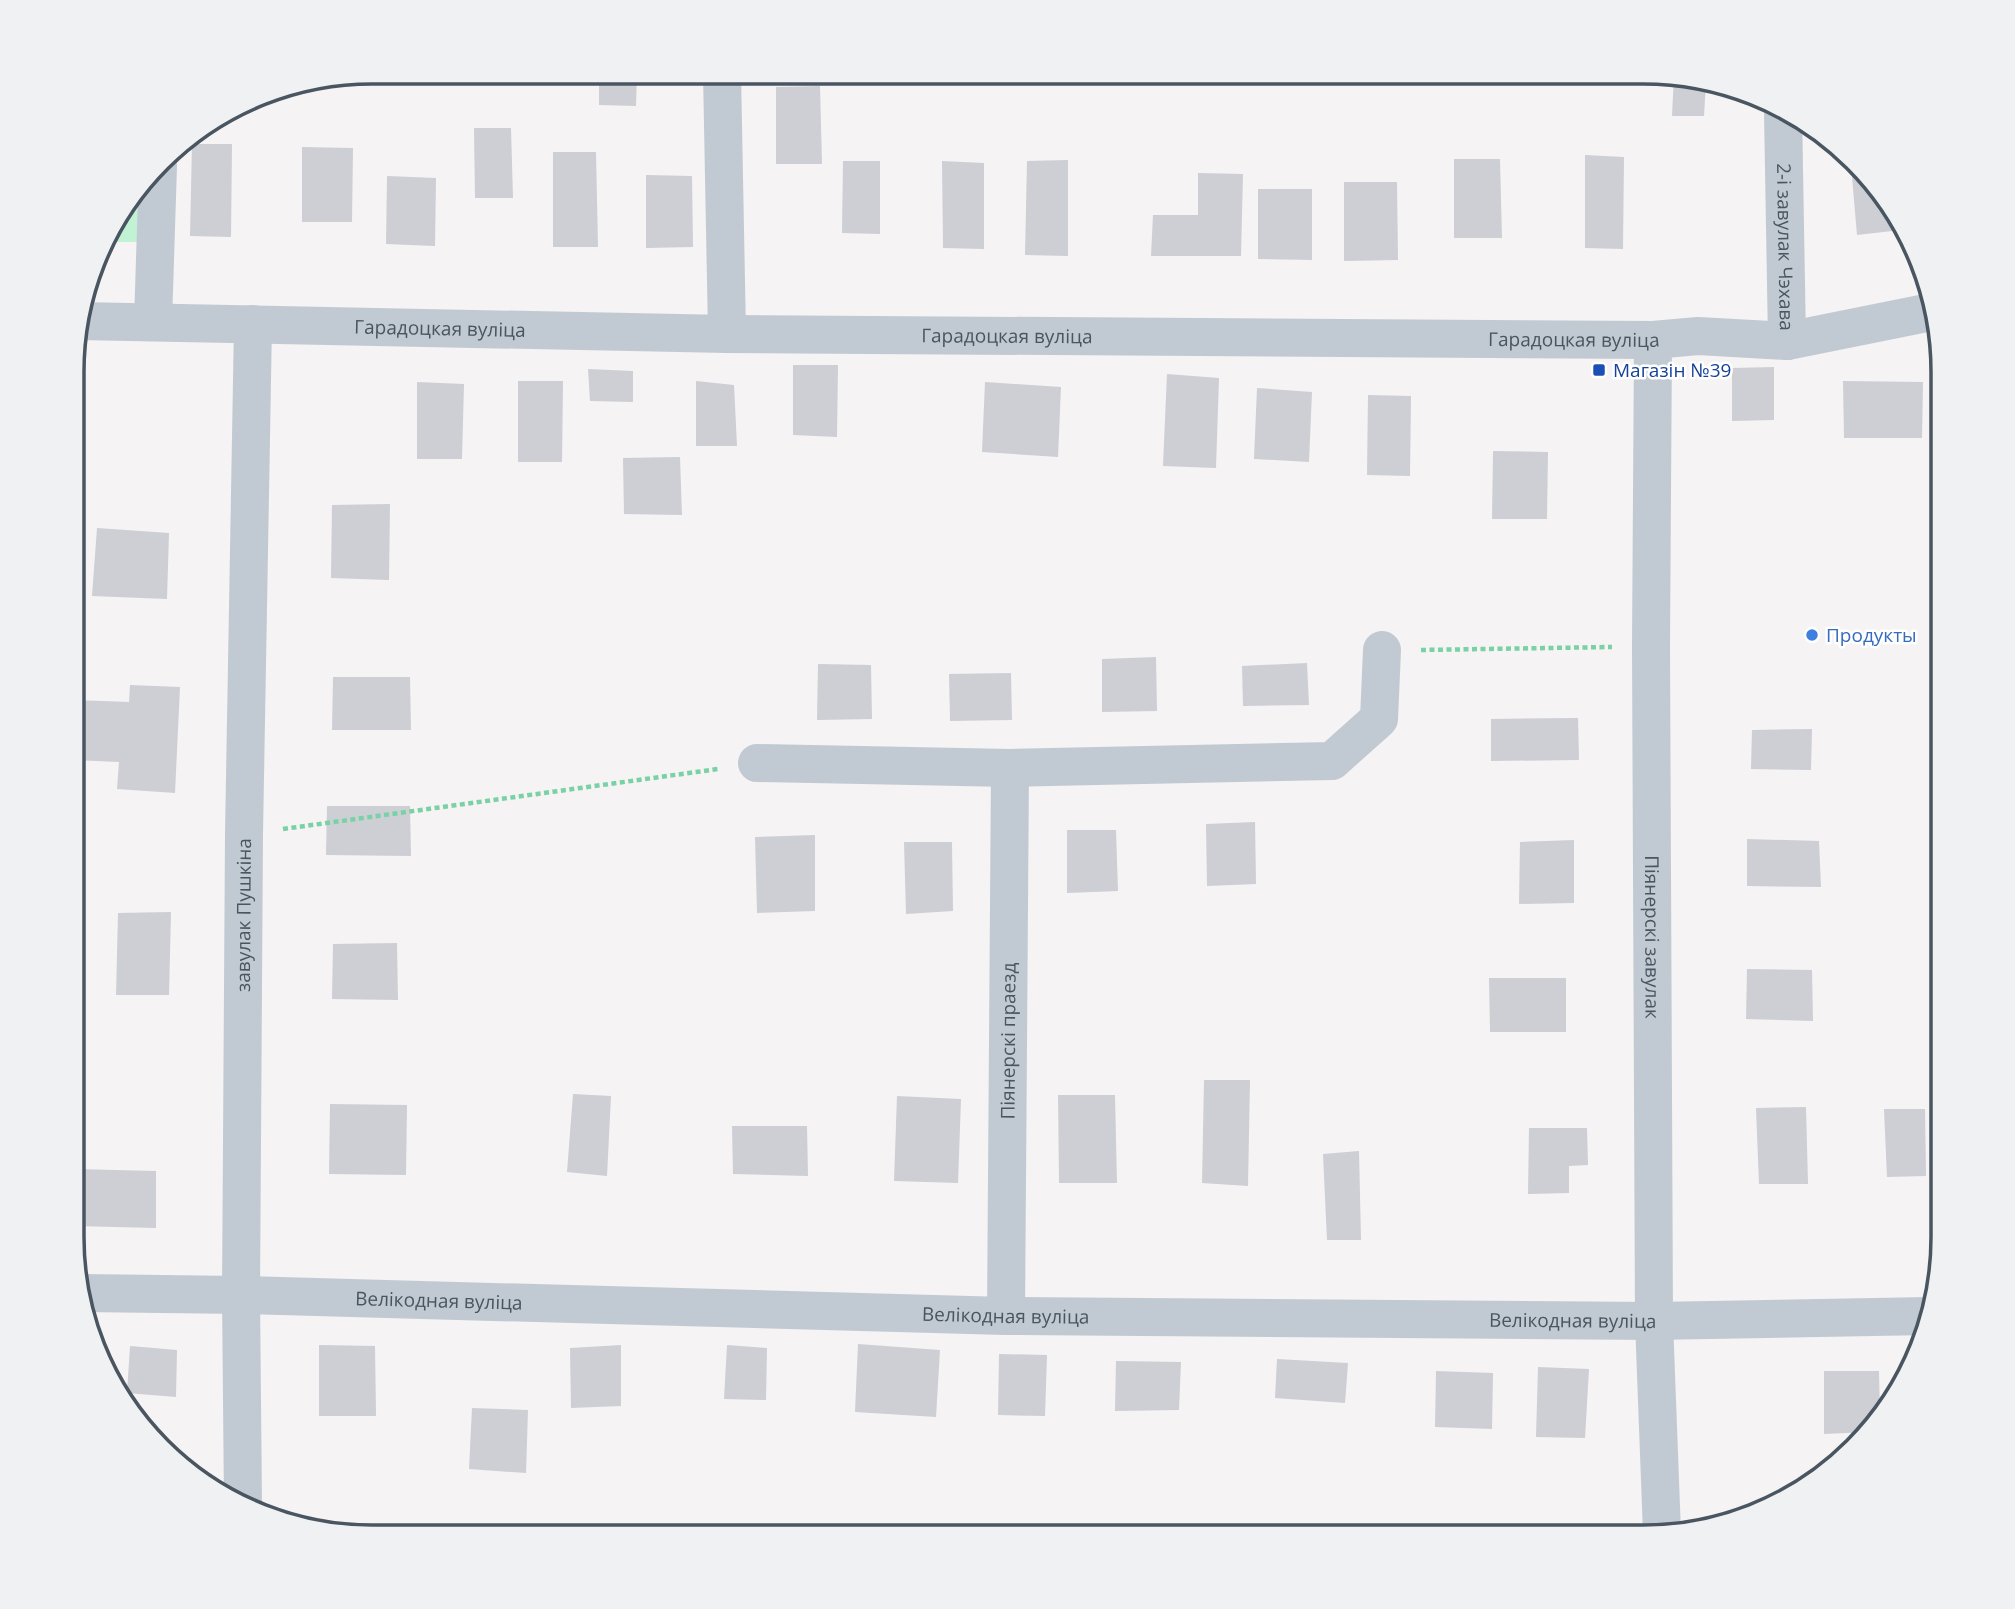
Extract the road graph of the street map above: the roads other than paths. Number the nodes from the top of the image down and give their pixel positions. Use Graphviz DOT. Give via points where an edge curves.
graph roads {
  1 [pos="722,84"];
  2 [pos="1783,121"];
  3 [pos="158,180"];
  4 [pos="1925,314"];
  5 [pos="89,321"];
  6 [pos="153,322"];
  7 [pos="253,324"];
  8 [pos="727,334"];
  9 [pos="1653,340"];
  10 [pos="1787,341"];
  11 [pos="1382,650"];
  12 [pos="757,763"];
  13 [pos="1010,768"];
  14 [pos="90,1293"];
  15 [pos="241,1295"];
  16 [pos="1006,1315"];
  17 [pos="1920,1316"];
  18 [pos="1654,1321"];
  19 [pos="243,1494"];
  20 [pos="1662,1524"];
  1 -- 8 [label="street"];
  2 -- 10 [label="street, 2-і завулак Чэхава"];
  3 -- 6 [label="street"];
  4 -- 10 [label="street, Гарадоцкая вуліца"];
  5 -- 6 [label="street, Гарадоцкая вуліца"];
  6 -- 7 [label="street, Гарадоцкая вуліца"];
  7 -- 8 [label="street, Гарадоцкая вуліца"];
  7 -- 15 [label="street, завулак Пушкіна"];
  8 -- 9 [label="street, Гарадоцкая вуліца"];
  9 -- 10 [label="street, Гарадоцкая вуліца" via="1698,336"];
  9 -- 18 [label="street, Піянерскі завулак"];
  11 -- 13 [label="street" via="1379,719 1332,761"];
  12 -- 13 [label="street"];
  13 -- 16 [label="street, Піянерскі праезд"];
  14 -- 15 [label="street, Велікодная вуліца"];
  15 -- 16 [label="street, Велікодная вуліца"];
  15 -- 19 [label="street, завулак Пушкіна"];
  16 -- 18 [label="street, Велікодная вуліца"];
  17 -- 18 [label="street, Велікодная вуліца"];
  18 -- 20 [label="street, Піянерскі завулак"];
}
